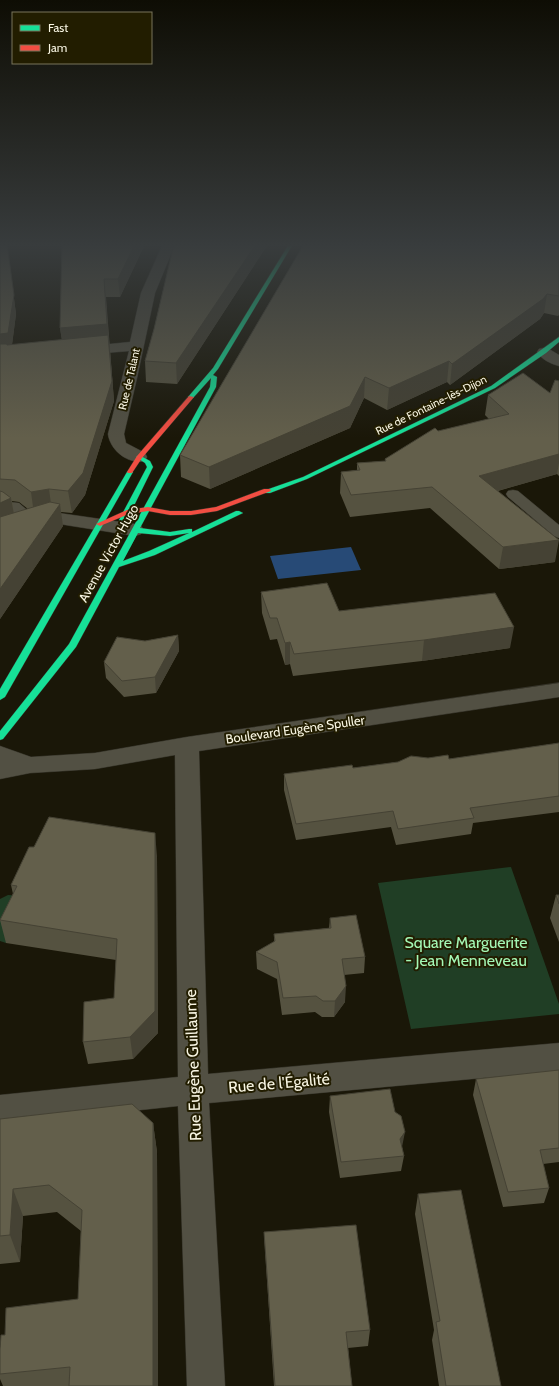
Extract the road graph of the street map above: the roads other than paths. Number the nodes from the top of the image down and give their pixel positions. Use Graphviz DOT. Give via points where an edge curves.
graph roads {
  1 [pos="145,309"];
  2 [pos="251,309"];
  3 [pos="559,339"];
  4 [pos="137,346"];
  5 [pos="544,352"];
  6 [pos="64,353"];
  7 [pos="559,362"];
  8 [pos="214,369"];
  9 [pos="139,457"];
  10 [pos="148,474"];
  11 [pos="305,478"];
  12 [pos="513,494"];
  13 [pos="260,504"];
  14 [pos="0,506"];
  15 [pos="148,509"];
  16 [pos="246,510"];
  17 [pos="31,523"];
  18 [pos="100,524"];
  19 [pos="214,524"];
  20 [pos="124,526"];
  21 [pos="559,533"];
  22 [pos="0,534"];
  23 [pos="115,566"];
  24 [pos="58,648"];
  25 [pos="36,690"];
  26 [pos="559,690"];
  27 [pos="0,697"];
  28 [pos="0,737"];
  29 [pos="187,744"];
  30 [pos="0,754"];
  31 [pos="30,765"];
  32 [pos="0,772"];
  33 [pos="559,1057"];
  34 [pos="193,1090"];
  35 [pos="0,1110"];
  36 [pos="206,1386"];
  1 -- 4 [label="street, Rue de Talant"];
  2 -- 8 [label="main road, Avenue Victor Hugo"];
  3 -- 5 [label="main road, Rue de Fontaine-lès-Dijon"];
  4 -- 6 [label="street"];
  4 -- 9 [label="street, Rue de Talant" via="116,441 120,448"];
  5 -- 7 [label="street"];
  5 -- 11 [label="main road, Rue de Fontaine-lès-Dijon" via="493,388"];
  8 -- 9 [label="main road, Avenue Victor Hugo"];
  8 -- 15 [label="main road, Avenue Victor Hugo" via="213,387"];
  9 -- 10 [label="main road" via="148,462"];
  9 -- 18 [label="main road, Avenue Victor Hugo"];
  10 -- 15 [label="main road"];
  10 -- 20 [label="main road"];
  11 -- 13 [label="main road, Rue de Fontaine-lès-Dijon"];
  11 -- 15 [label="main road, Rue de Fontaine-lès-Dijon" via="217,508 191,513"];
  12 -- 21 [label="lane"];
  14 -- 17 [label="street" via="13,507"];
  15 -- 20 [label="main road, Avenue Victor Hugo"];
  15 -- 20 [label="main road, Rue de Fontaine-lès-Dijon"];
  16 -- 19 [label="main road"];
  17 -- 18 [label="street" via="52,518"];
  17 -- 22 [label="street"];
  18 -- 20 [label="street"];
  18 -- 27 [label="main road, Avenue Victor Hugo"];
  19 -- 20 [label="main road" via="170,534"];
  19 -- 23 [label="main road" via="152,553"];
  20 -- 23 [label="main road, Avenue Victor Hugo"];
  23 -- 25 [label="main road, Avenue Victor Hugo" via="73,646"];
  24 -- 25 [label="main road"];
  25 -- 28 [label="main road, Avenue Victor Hugo"];
  26 -- 29 [label="street, Boulevard Eugène Spuller"];
  29 -- 31 [label="street, Boulevard Eugène Spuller" via="95,761"];
  29 -- 34 [label="street, Rue Eugène Guillaume"];
  30 -- 31 [label="street, Boulevard Eugène Spuller"];
  31 -- 32 [label="street, Boulevard Eugène Spuller"];
  33 -- 34 [label="street, Rue de l'Égalité"];
  34 -- 35 [label="street, Rue de l'Égalité"];
  34 -- 36 [label="street, Rue Eugène Guillaume"];
}
